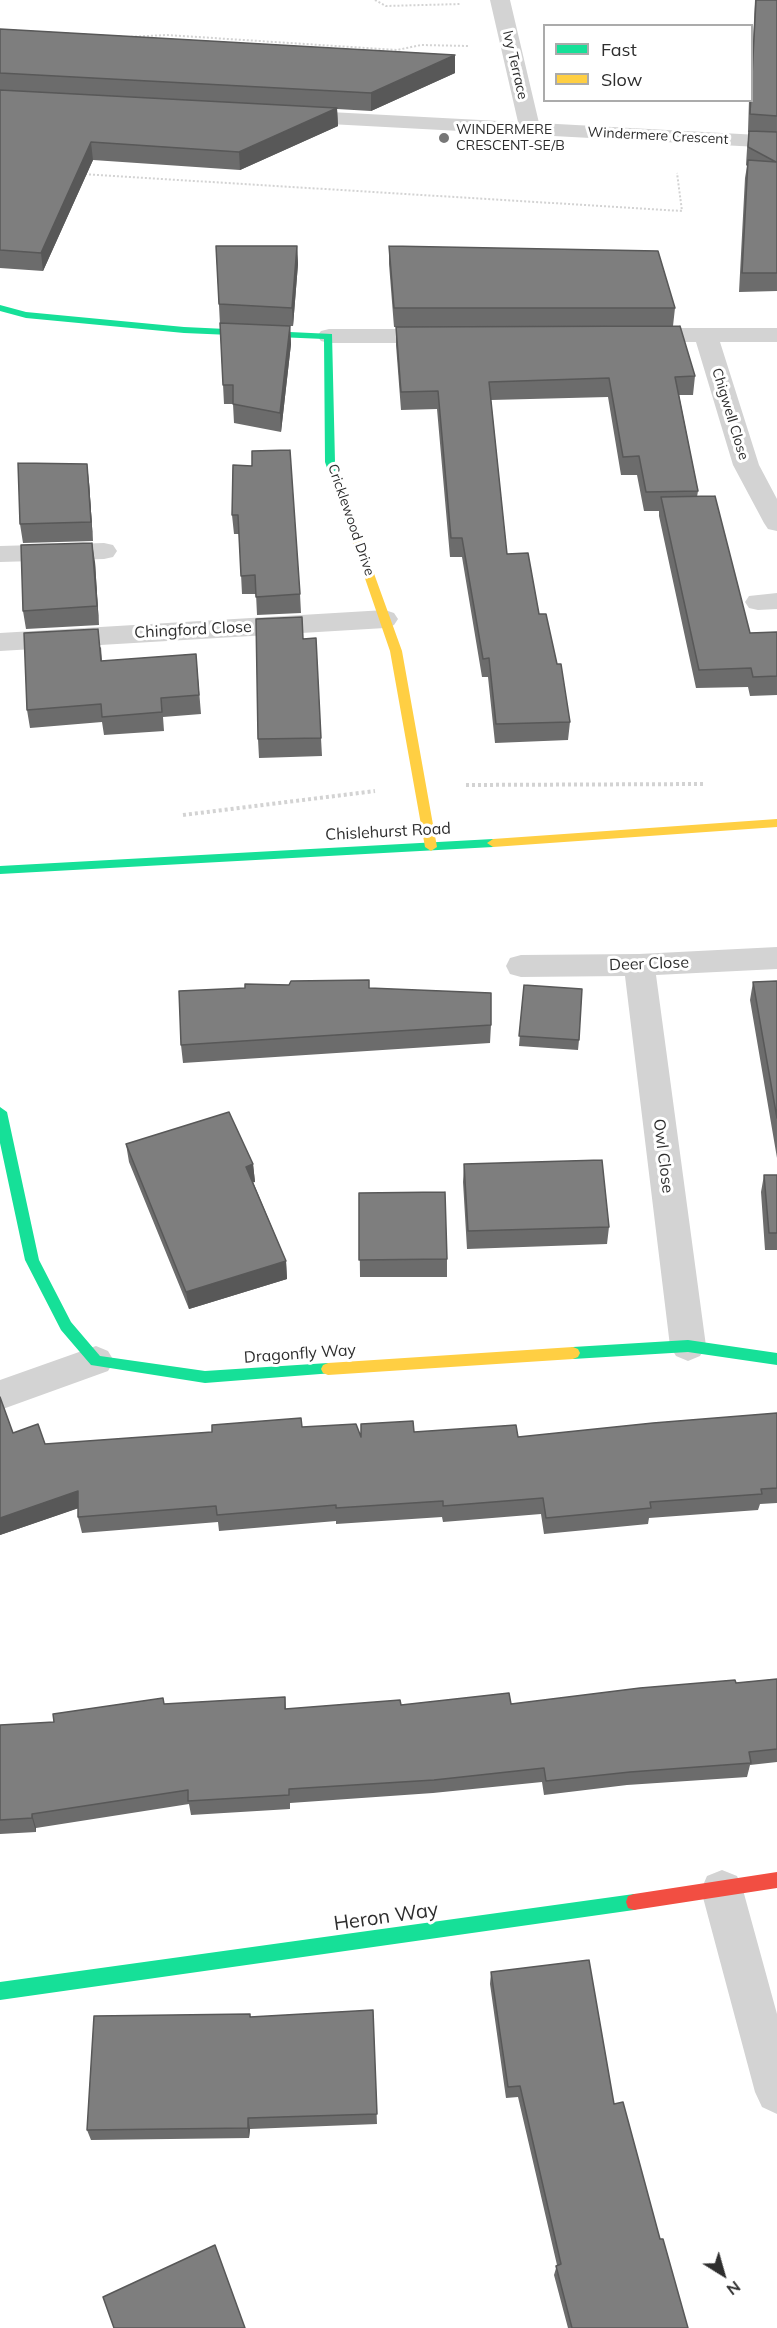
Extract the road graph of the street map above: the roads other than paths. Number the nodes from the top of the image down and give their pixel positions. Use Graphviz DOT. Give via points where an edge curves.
graph roads {
  1 [pos="501,1"];
  2 [pos="268,115"];
  3 [pos="530,130"];
  4 [pos="777,142"];
  5 [pos="0,308"];
  6 [pos="612,335"];
  7 [pos="706,335"];
  8 [pos="777,335"];
  9 [pos="329,336"];
  10 [pos="459,336"];
  11 [pos="777,523"];
  12 [pos="104,551"];
  13 [pos="0,554"];
  14 [pos="385,619"];
  15 [pos="0,642"];
  16 [pos="777,823"];
  17 [pos="431,847"];
  18 [pos="0,870"];
  19 [pos="777,958"];
  20 [pos="639,965"];
  21 [pos="521,966"];
  22 [pos="0,1112"];
  23 [pos="688,1346"];
  24 [pos="777,1359"];
  25 [pos="96,1361"];
  26 [pos="0,1395"];
  27 [pos="777,1880"];
  28 [pos="722,1890"];
  29 [pos="0,1991"];
  30 [pos="777,2092"];
  1 -- 3 [label="street, Ivy Terrace"];
  2 -- 3 [label="street, Windermere Crescent"];
  3 -- 4 [label="street, Windermere Crescent"];
  5 -- 9 [label="street" via="26,315 184,330"];
  6 -- 7 [label="street"];
  7 -- 8 [label="street"];
  7 -- 11 [label="street, Chigwell Close" via="746,465"];
  9 -- 10 [label="street"];
  9 -- 14 [label="street, Cricklewood Drive" via="330,462"];
  12 -- 13 [label="street"];
  14 -- 15 [label="street, Chingford Close"];
  14 -- 17 [label="street, Cricklewood Drive" via="396,651"];
  16 -- 17 [label="street, Chislehurst Road"];
  17 -- 18 [label="street, Chislehurst Road"];
  19 -- 20 [label="street, Deer Close"];
  20 -- 21 [label="street, Deer Close"];
  20 -- 23 [label="street, Owl Close"];
  22 -- 25 [label="street" via="32,1260 66,1326"];
  23 -- 24 [label="street, Dragonfly Way"];
  23 -- 25 [label="street, Dragonfly Way" via="205,1377"];
  25 -- 26 [label="street"];
  27 -- 28 [label="street, Heron Way"];
  28 -- 29 [label="street, Heron Way"];
  28 -- 30 [label="street"];
}
